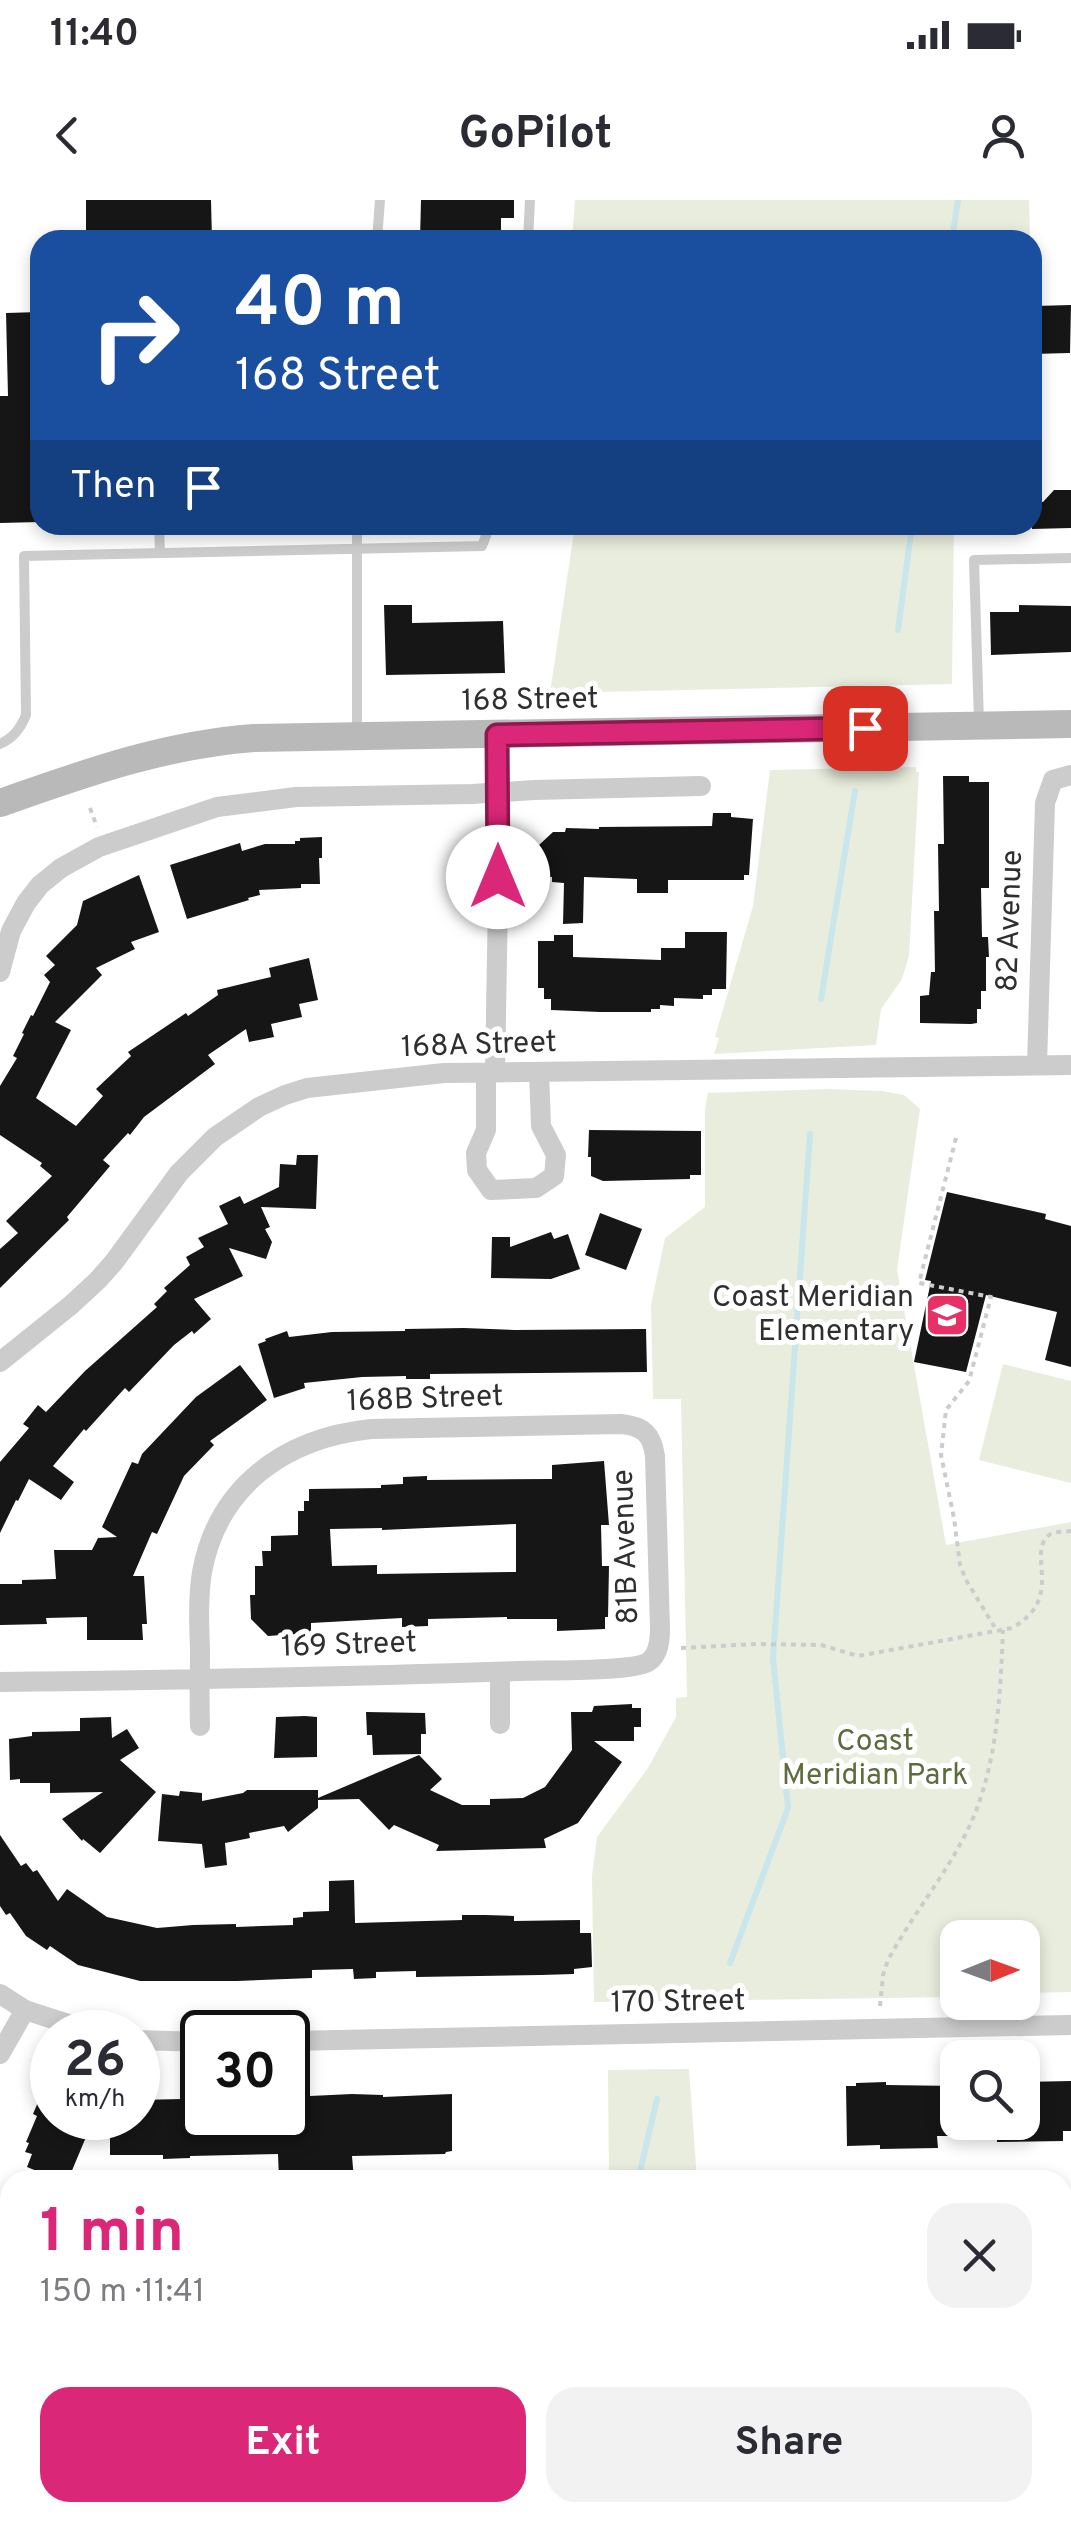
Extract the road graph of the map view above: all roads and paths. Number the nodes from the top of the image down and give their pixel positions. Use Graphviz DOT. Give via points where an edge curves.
graph roads {
  1 [pos="380,200"];
  2 [pos="530,200"];
  3 [pos="378,230"];
  4 [pos="528,230"];
  5 [pos="159,535"];
  6 [pos="356,535"];
  7 [pos="486,535"];
  8 [pos="356,548"];
  9 [pos="160,554"];
  10 [pos="1071,558"];
  11 [pos="1071,724"];
  12 [pos="979,725"];
  13 [pos="357,735"];
  14 [pos="497,735"];
  15 [pos="0,744"];
  16 [pos="1062,777"];
  17 [pos="701,786"];
  18 [pos="497,793"];
  19 [pos="0,804"];
  20 [pos="90,808"];
  21 [pos="100,834"];
  22 [pos="0,972"];
  23 [pos="1071,1065"];
  24 [pos="1037,1066"];
  25 [pos="491,1072"];
  26 [pos="539,1072"];
  27 [pos="956,1138"];
  28 [pos="0,1362"];
  29 [pos="647,1433"];
  30 [pos="1071,1531"];
  31 [pos="1000,1631"];
  32 [pos="654,1655"];
  33 [pos="500,1672"];
  34 [pos="199,1680"];
  35 [pos="0,1682"];
  36 [pos="500,1724"];
  37 [pos="200,1726"];
  38 [pos="0,1994"];
  39 [pos="880,2006"];
  40 [pos="25,2010"];
  41 [pos="30,2012"];
  42 [pos="1071,2024"];
  43 [pos="310,2041"];
  44 [pos="0,2054"];
  1 -- 3 [label="lane"];
  2 -- 4 [label="lane"];
  5 -- 9 [label="lane"];
  6 -- 8 [label="lane"];
  7 -- 8 [label="lane" via="482,546"];
  8 -- 9 [label="lane"];
  8 -- 13 [label="lane"];
  9 -- 15 [label="lane" via="24,556 26,714 22,727"];
  10 -- 12 [label="lane" via="974,560"];
  11 -- 12 [label="main road, 168 Street"];
  12 -- 14 [label="main road, 168 Street"];
  13 -- 14 [label="main road, 168 Street"];
  13 -- 19 [label="main road, 168 Street" via="254,738 168,750"];
  14 -- 18 [label="street"];
  16 -- 24 [label="street, 82 Avenue" via="1046,793 1044,807"];
  17 -- 18 [label="street"];
  18 -- 22 [label="street" via="296,797 188,815 86,853 50,876 11,931"];
  18 -- 25 [label="street"];
  20 -- 21 [label="path"];
  23 -- 24 [label="street, 168A Street"];
  24 -- 26 [label="street, 168A Street"];
  25 -- 26 [label="street, 168A Street"];
  25 -- 26 [label="street" via="486,1130 476,1152 477,1170 492,1190 536,1188 554,1176 556,1155 541,1126"];
  25 -- 28 [label="street, 168A Street" via="307,1088 245,1116 188,1163 98,1280"];
  27 -- 31 [label="path" via="920,1283 991,1297 969,1381 946,1410 941,1455 960,1566"];
  29 -- 32 [label="street, 81B Avenue" via="655,1456 660,1628"];
  29 -- 34 [label="street, 168B Street" via="620,1424 371,1429 290,1451 246,1485 214,1534 200,1590"];
  30 -- 31 [label="path" via="1045,1539 1040,1600 1020,1623"];
  31 -- 32 [label="path" via="858,1656 789,1644"];
  31 -- 39 [label="path" via="999,1711 982,1796 962,1841 888,1960"];
  32 -- 33 [label="street, 169 Street" via="626,1667"];
  33 -- 34 [label="street, 169 Street"];
  33 -- 36 [label="street"];
  34 -- 35 [label="street, 169 Street"];
  34 -- 37 [label="street"];
  38 -- 40 [label="street"];
  40 -- 41 [label="street"];
  40 -- 44 [label="street"];
  42 -- 43 [label="street, 170 Street"];
}
